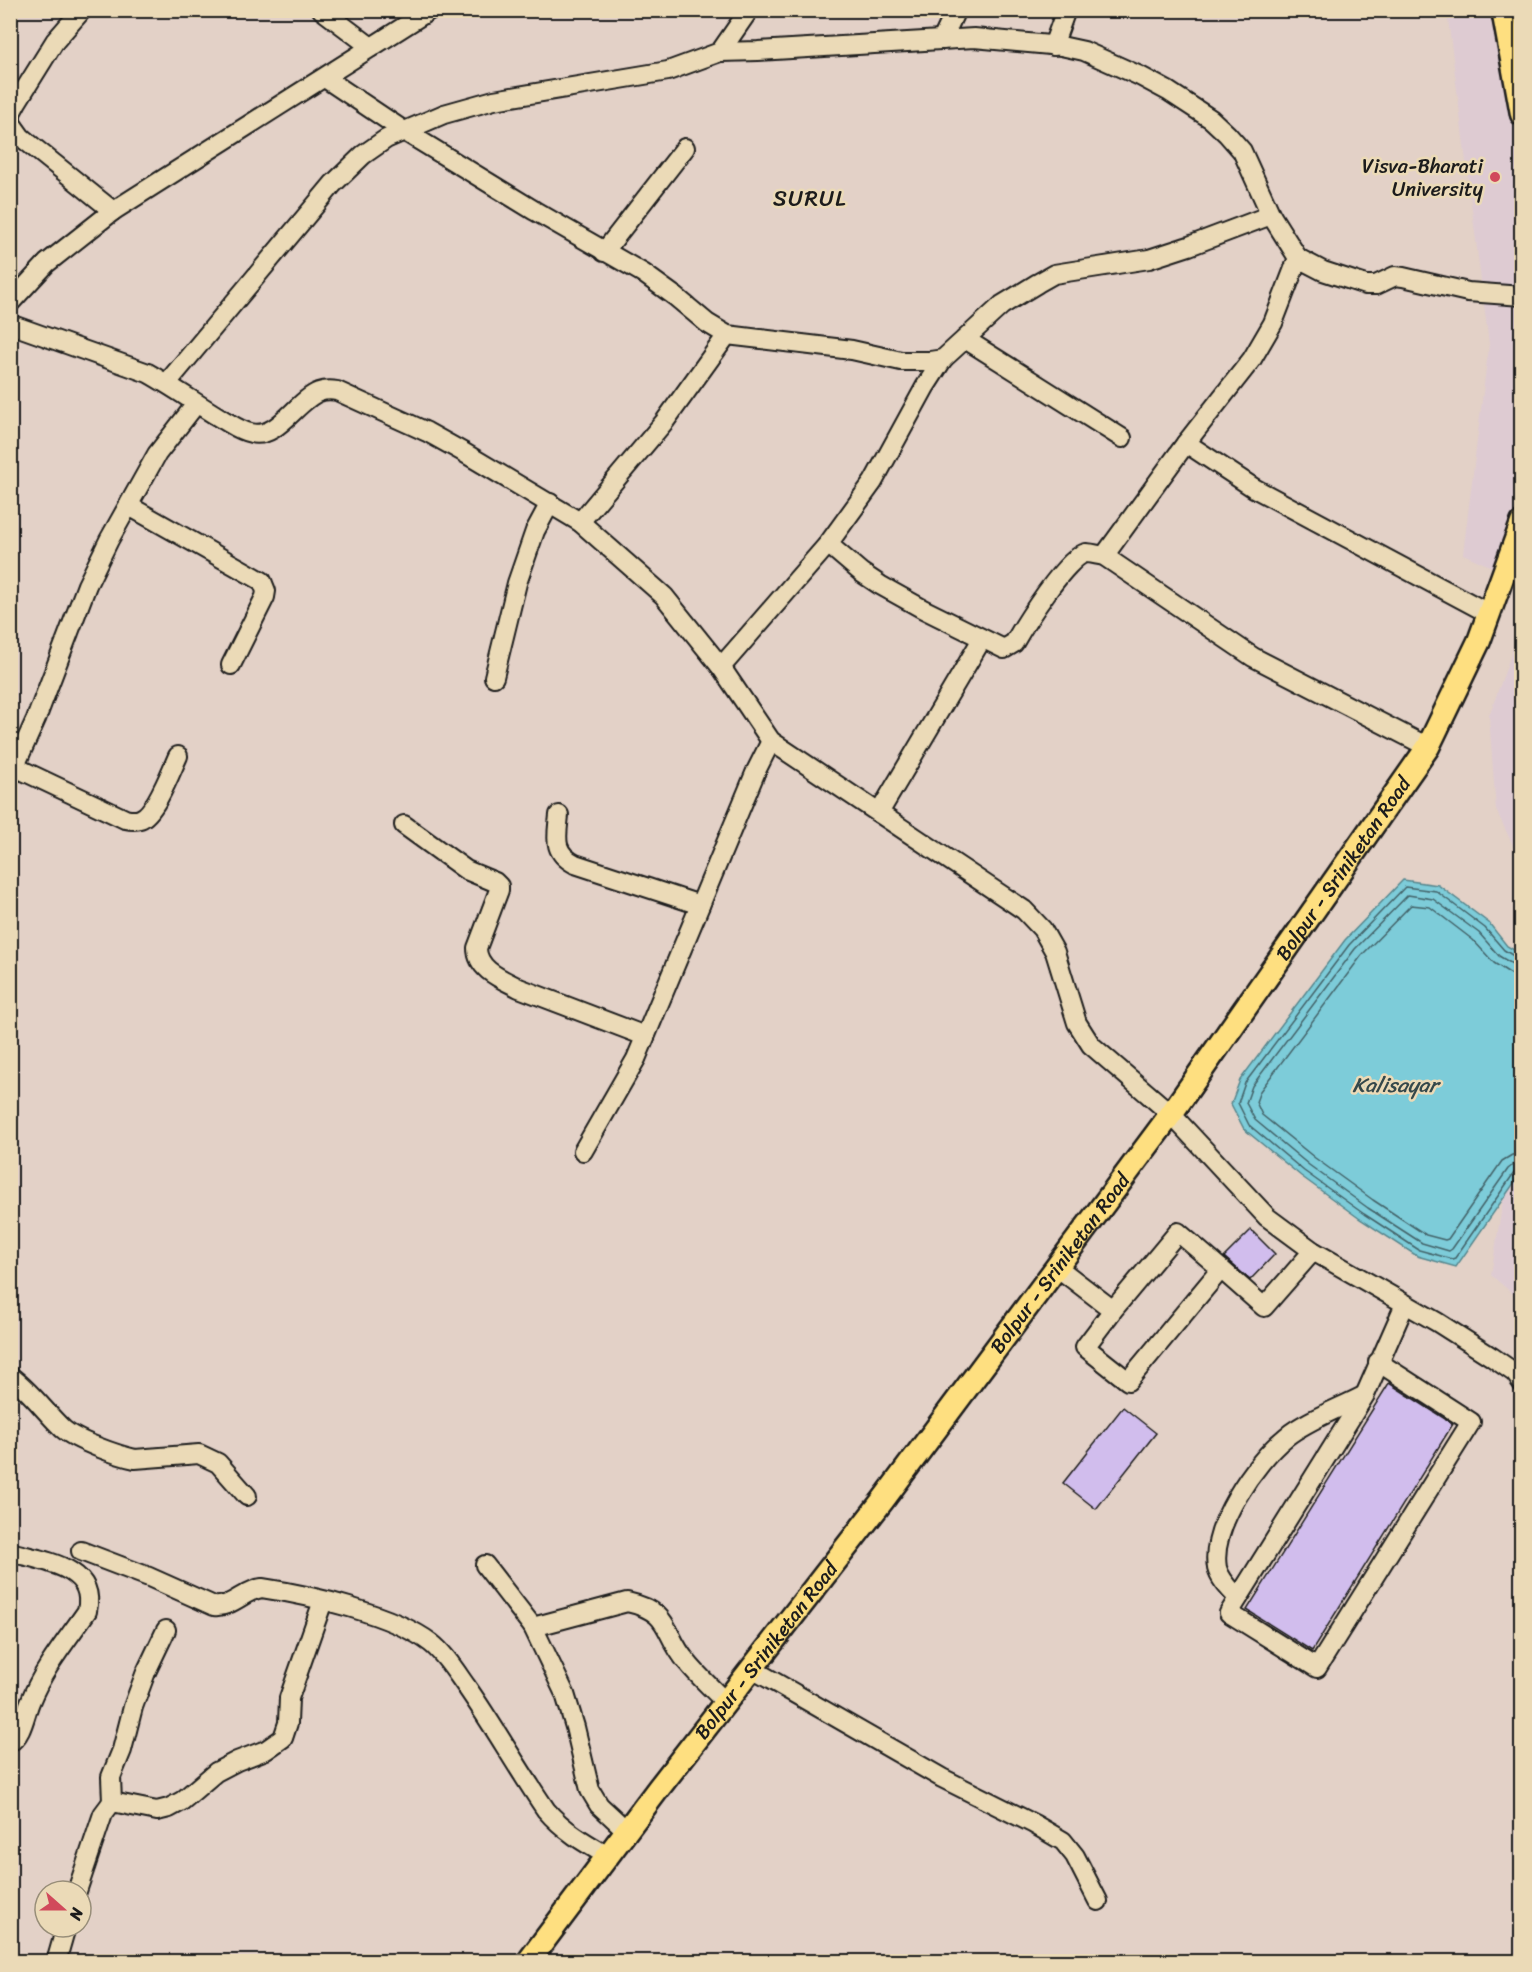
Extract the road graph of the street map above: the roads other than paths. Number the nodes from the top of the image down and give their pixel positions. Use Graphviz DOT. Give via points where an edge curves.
graph roads {
  1 [pos="82,10"];
  2 [pos="322,10"];
  3 [pos="430,10"];
  4 [pos="749,10"];
  5 [pos="956,10"];
  6 [pos="1066,10"];
  7 [pos="1503,10"];
  8 [pos="942,40"];
  9 [pos="1053,46"];
  10 [pos="371,47"];
  11 [pos="720,52"];
  12 [pos="325,78"];
  13 [pos="1521,114"];
  14 [pos="404,131"];
  15 [pos="685,147"];
  16 [pos="113,211"];
  17 [pos="1271,214"];
  18 [pos="604,252"];
  19 [pos="1298,258"];
  20 [pos="1521,296"];
  21 [pos="10,303"];
  22 [pos="10,324"];
  23 [pos="727,335"];
  24 [pos="965,339"];
  25 [pos="943,359"];
  26 [pos="167,383"];
  27 [pos="196,404"];
  28 [pos="1122,438"];
  29 [pos="1186,443"];
  30 [pos="550,503"];
  31 [pos="129,506"];
  32 [pos="580,522"];
  33 [pos="1521,523"];
  34 [pos="828,544"];
  35 [pos="1104,556"];
  36 [pos="1488,613"];
  37 [pos="982,639"];
  38 [pos="231,665"];
  39 [pos="721,667"];
  40 [pos="494,677"];
  41 [pos="771,741"];
  42 [pos="1428,747"];
  43 [pos="178,756"];
  44 [pos="13,772"];
  45 [pos="879,813"];
  46 [pos="560,815"];
  47 [pos="404,825"];
  48 [pos="700,905"];
  49 [pos="645,1036"];
  50 [pos="1171,1114"];
  51 [pos="583,1151"];
  52 [pos="1313,1251"];
  53 [pos="1057,1267"];
  54 [pos="1221,1269"];
  55 [pos="1405,1304"];
  56 [pos="1113,1310"];
  57 [pos="1378,1362"];
  58 [pos="1519,1371"];
  59 [pos="10,1376"];
  60 [pos="1365,1395"];
  61 [pos="247,1496"];
  62 [pos="81,1551"];
  63 [pos="10,1552"];
  64 [pos="485,1565"];
  65 [pos="1238,1598"];
  66 [pos="323,1601"];
  67 [pos="533,1627"];
  68 [pos="166,1630"];
  69 [pos="752,1669"];
  70 [pos="726,1702"];
  71 [pos="10,1742"];
  72 [pos="112,1802"];
  73 [pos="627,1831"];
  74 [pos="608,1856"];
  75 [pos="81,1879"];
  76 [pos="1098,1901"];
  77 [pos="63,1939"];
  78 [pos="56,1962"];
  79 [pos="528,1962"];
  1 -- 16 [label="street" via="44,57 11,113 12,123 21,137"];
  2 -- 10 [label="street"];
  3 -- 10 [label="street"];
  4 -- 11 [label="street"];
  5 -- 8 [label="street"];
  6 -- 9 [label="street"];
  7 -- 13 [label="main road"];
  8 -- 9 [label="street" via="974,38"];
  8 -- 11 [label="street"];
  9 -- 17 [label="street" via="1084,51 1140,76 1211,119 1242,151"];
  10 -- 12 [label="street"];
  11 -- 14 [label="street" via="668,71 472,106"];
  12 -- 14 [label="street"];
  12 -- 16 [label="street"];
  14 -- 18 [label="street"];
  14 -- 26 [label="street" via="368,151 333,184"];
  15 -- 18 [label="street"];
  16 -- 21 [label="street" via="47,263"];
  17 -- 19 [label="street"];
  17 -- 24 [label="street" via="1149,259 1054,274 1002,305"];
  18 -- 23 [label="street" via="642,273"];
  19 -- 20 [label="street" via="1366,285 1395,276 1468,292"];
  19 -- 29 [label="street" via="1273,323 1252,359"];
  22 -- 26 [label="street"];
  23 -- 25 [label="street" via="852,350 901,361"];
  23 -- 32 [label="street" via="665,421"];
  24 -- 25 [label="street"];
  24 -- 28 [label="street"];
  25 -- 34 [label="street" via="873,482"];
  26 -- 27 [label="street"];
  27 -- 30 [label="street" via="258,434 274,428 318,393 337,391 427,432"];
  27 -- 31 [label="street" via="157,454"];
  29 -- 35 [label="street"];
  29 -- 36 [label="street" via="1254,488"];
  30 -- 32 [label="street"];
  30 -- 40 [label="street" via="535,531 517,583"];
  31 -- 38 [label="street" via="262,581 265,597"];
  31 -- 44 [label="street" via="87,585"];
  32 -- 39 [label="street" via="664,596"];
  33 -- 36 [label="main road, Bolpur - Sriniketan Road"];
  34 -- 37 [label="street" via="880,585"];
  34 -- 39 [label="street"];
  35 -- 37 [label="street" via="1086,553 1076,557 1011,646 1004,649"];
  35 -- 42 [label="street" via="1253,657"];
  36 -- 42 [label="main road, Bolpur - Sriniketan Road" via="1479,641"];
  37 -- 45 [label="street"];
  39 -- 41 [label="street"];
  41 -- 45 [label="street"];
  41 -- 48 [label="street"];
  42 -- 50 [label="main road, Bolpur - Sriniketan Road"];
  43 -- 44 [label="street" via="153,808 142,819 134,820"];
  45 -- 50 [label="street" via="1024,910 1042,929 1055,952 1077,1023 1091,1045"];
  46 -- 48 [label="street" via="557,841 564,858"];
  47 -- 49 [label="street" via="466,870 499,886 477,948 481,964 519,988"];
  48 -- 49 [label="street"];
  49 -- 51 [label="street"];
  50 -- 52 [label="street" via="1267,1217"];
  50 -- 53 [label="main road, Bolpur - Sriniketan Road"];
  52 -- 54 [label="street" via="1264,1307"];
  52 -- 55 [label="street"];
  53 -- 56 [label="street"];
  53 -- 69 [label="main road, Bolpur - Sriniketan Road"];
  54 -- 56 [label="street" via="1178,1232"];
  54 -- 56 [label="street" via="1128,1381 1085,1347"];
  55 -- 57 [label="street"];
  55 -- 58 [label="street"];
  57 -- 60 [label="street"];
  57 -- 65 [label="street" via="1471,1422 1317,1668 1229,1613"];
  59 -- 61 [label="street" via="78,1438 135,1459 199,1454 218,1463"];
  60 -- 65 [label="street"];
  60 -- 65 [label="street" via="1286,1437 1254,1471 1230,1508 1219,1542 1217,1567 1221,1579"];
  62 -- 66 [label="street" via="214,1606 228,1604 262,1588"];
  63 -- 71 [label="street" via="61,1566 77,1576 87,1589 89,1600 87,1611 42,1680 16,1738"];
  64 -- 67 [label="street"];
  66 -- 72 [label="street" via="289,1698 283,1738 266,1750 216,1772 182,1802 169,1808 157,1811"];
  66 -- 74 [label="street" via="392,1622 433,1645 450,1663 546,1810 566,1829"];
  67 -- 70 [label="street" via="627,1602 640,1605 658,1614 685,1661"];
  67 -- 73 [label="street" via="565,1694 590,1790 599,1805"];
  68 -- 72 [label="street" via="146,1672 111,1777"];
  69 -- 70 [label="main road, Bolpur - Sriniketan Road"];
  69 -- 76 [label="street" via="942,1778 1063,1841"];
  70 -- 73 [label="main road, Bolpur - Sriniketan Road"];
  72 -- 75 [label="street" via="103,1814"];
  73 -- 74 [label="main road, Bolpur - Sriniketan Road"];
  74 -- 79 [label="main road, Bolpur - Sriniketan Road"];
  77 -- 78 [label="street"];
}
